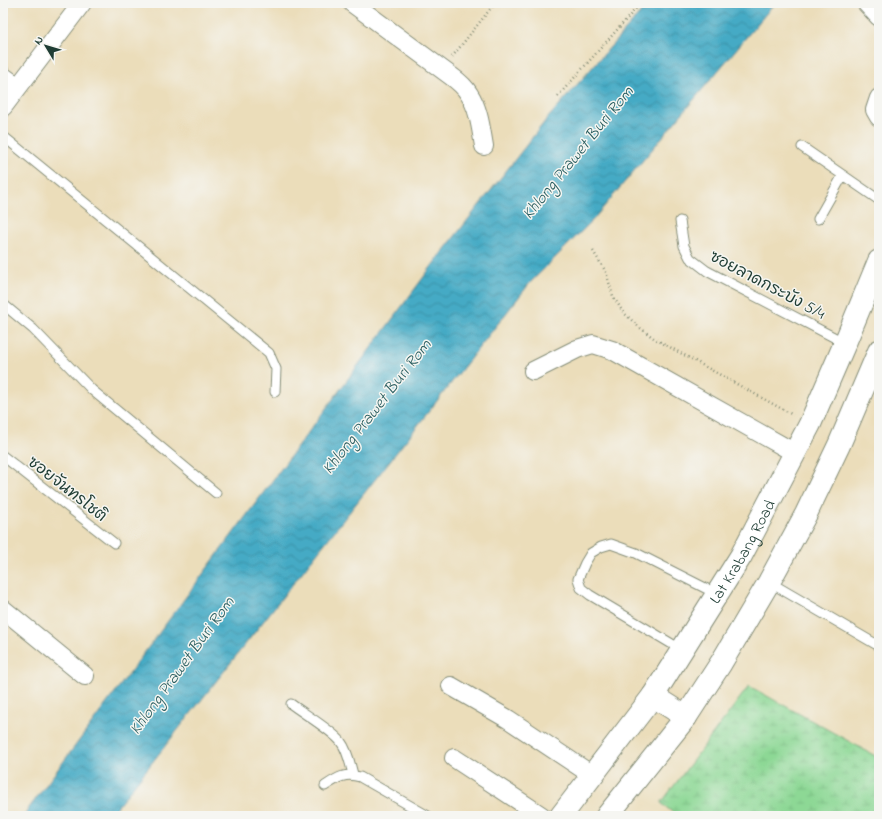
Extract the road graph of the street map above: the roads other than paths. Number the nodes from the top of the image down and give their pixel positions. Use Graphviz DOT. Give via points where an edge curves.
graph roads {
  1 [pos="82,3"];
  2 [pos="352,3"];
  3 [pos="866,3"];
  4 [pos="879,17"];
  5 [pos="3,76"];
  6 [pos="18,87"];
  7 [pos="879,98"];
  8 [pos="3,107"];
  9 [pos="879,117"];
  10 [pos="3,136"];
  11 [pos="484,146"];
  12 [pos="802,147"];
  13 [pos="843,175"];
  14 [pos="879,200"];
  15 [pos="818,219"];
  16 [pos="680,221"];
  17 [pos="879,261"];
  18 [pos="3,304"];
  19 [pos="845,343"];
  20 [pos="879,351"];
  21 [pos="533,371"];
  22 [pos="875,374"];
  23 [pos="275,392"];
  24 [pos="795,453"];
  25 [pos="3,456"];
  26 [pos="216,493"];
  27 [pos="114,543"];
  28 [pos="769,582"];
  29 [pos="717,594"];
  30 [pos="3,609"];
  31 [pos="879,646"];
  32 [pos="682,650"];
  33 [pos="85,676"];
  34 [pos="450,686"];
  35 [pos="653,696"];
  36 [pos="291,704"];
  37 [pos="686,718"];
  38 [pos="454,758"];
  39 [pos="353,774"];
  40 [pos="592,776"];
  41 [pos="325,786"];
  42 [pos="428,816"];
  43 [pos="542,816"];
  44 [pos="561,816"];
  45 [pos="607,816"];
  1 -- 6 [label="street"];
  2 -- 11 [label="street" via="451,76 469,93 474,103"];
  3 -- 4 [label="street"];
  5 -- 6 [label="street"];
  6 -- 8 [label="street"];
  7 -- 9 [label="street" via="875,110"];
  10 -- 23 [label="lane" via="269,353 276,369"];
  12 -- 13 [label="lane"];
  13 -- 14 [label="lane"];
  13 -- 15 [label="lane"];
  16 -- 19 [label="lane, ซอยลาดกระบัง 5/4" via="684,246 690,258 707,271"];
  17 -- 19 [label="main road, Lat Krabang Road"];
  18 -- 26 [label="lane" via="33,329 92,390"];
  19 -- 24 [label="main road, Lat Krabang Road"];
  20 -- 22 [label="main road"];
  21 -- 24 [label="street" via="592,344 612,350"];
  22 -- 28 [label="main road" via="806,514"];
  24 -- 29 [label="main road, Lat Krabang Road" via="741,556"];
  25 -- 27 [label="lane, ซอยจันทรโชติ"];
  28 -- 31 [label="lane"];
  28 -- 37 [label="main road"];
  29 -- 32 [label="main road, Lat Krabang Road"];
  29 -- 32 [label="lane" via="636,553 611,544 591,553 578,579 581,588"];
  30 -- 33 [label="street"];
  32 -- 35 [label="main road, Lat Krabang Road"];
  34 -- 40 [label="street" via="508,718"];
  35 -- 37 [label="main road"];
  35 -- 40 [label="main road, Lat Krabang Road"];
  36 -- 39 [label="lane" via="341,741"];
  37 -- 45 [label="main road"];
  38 -- 43 [label="street"];
  39 -- 41 [label="lane" via="340,776"];
  39 -- 42 [label="lane"];
  40 -- 44 [label="main road, Lat Krabang Road"];
}
